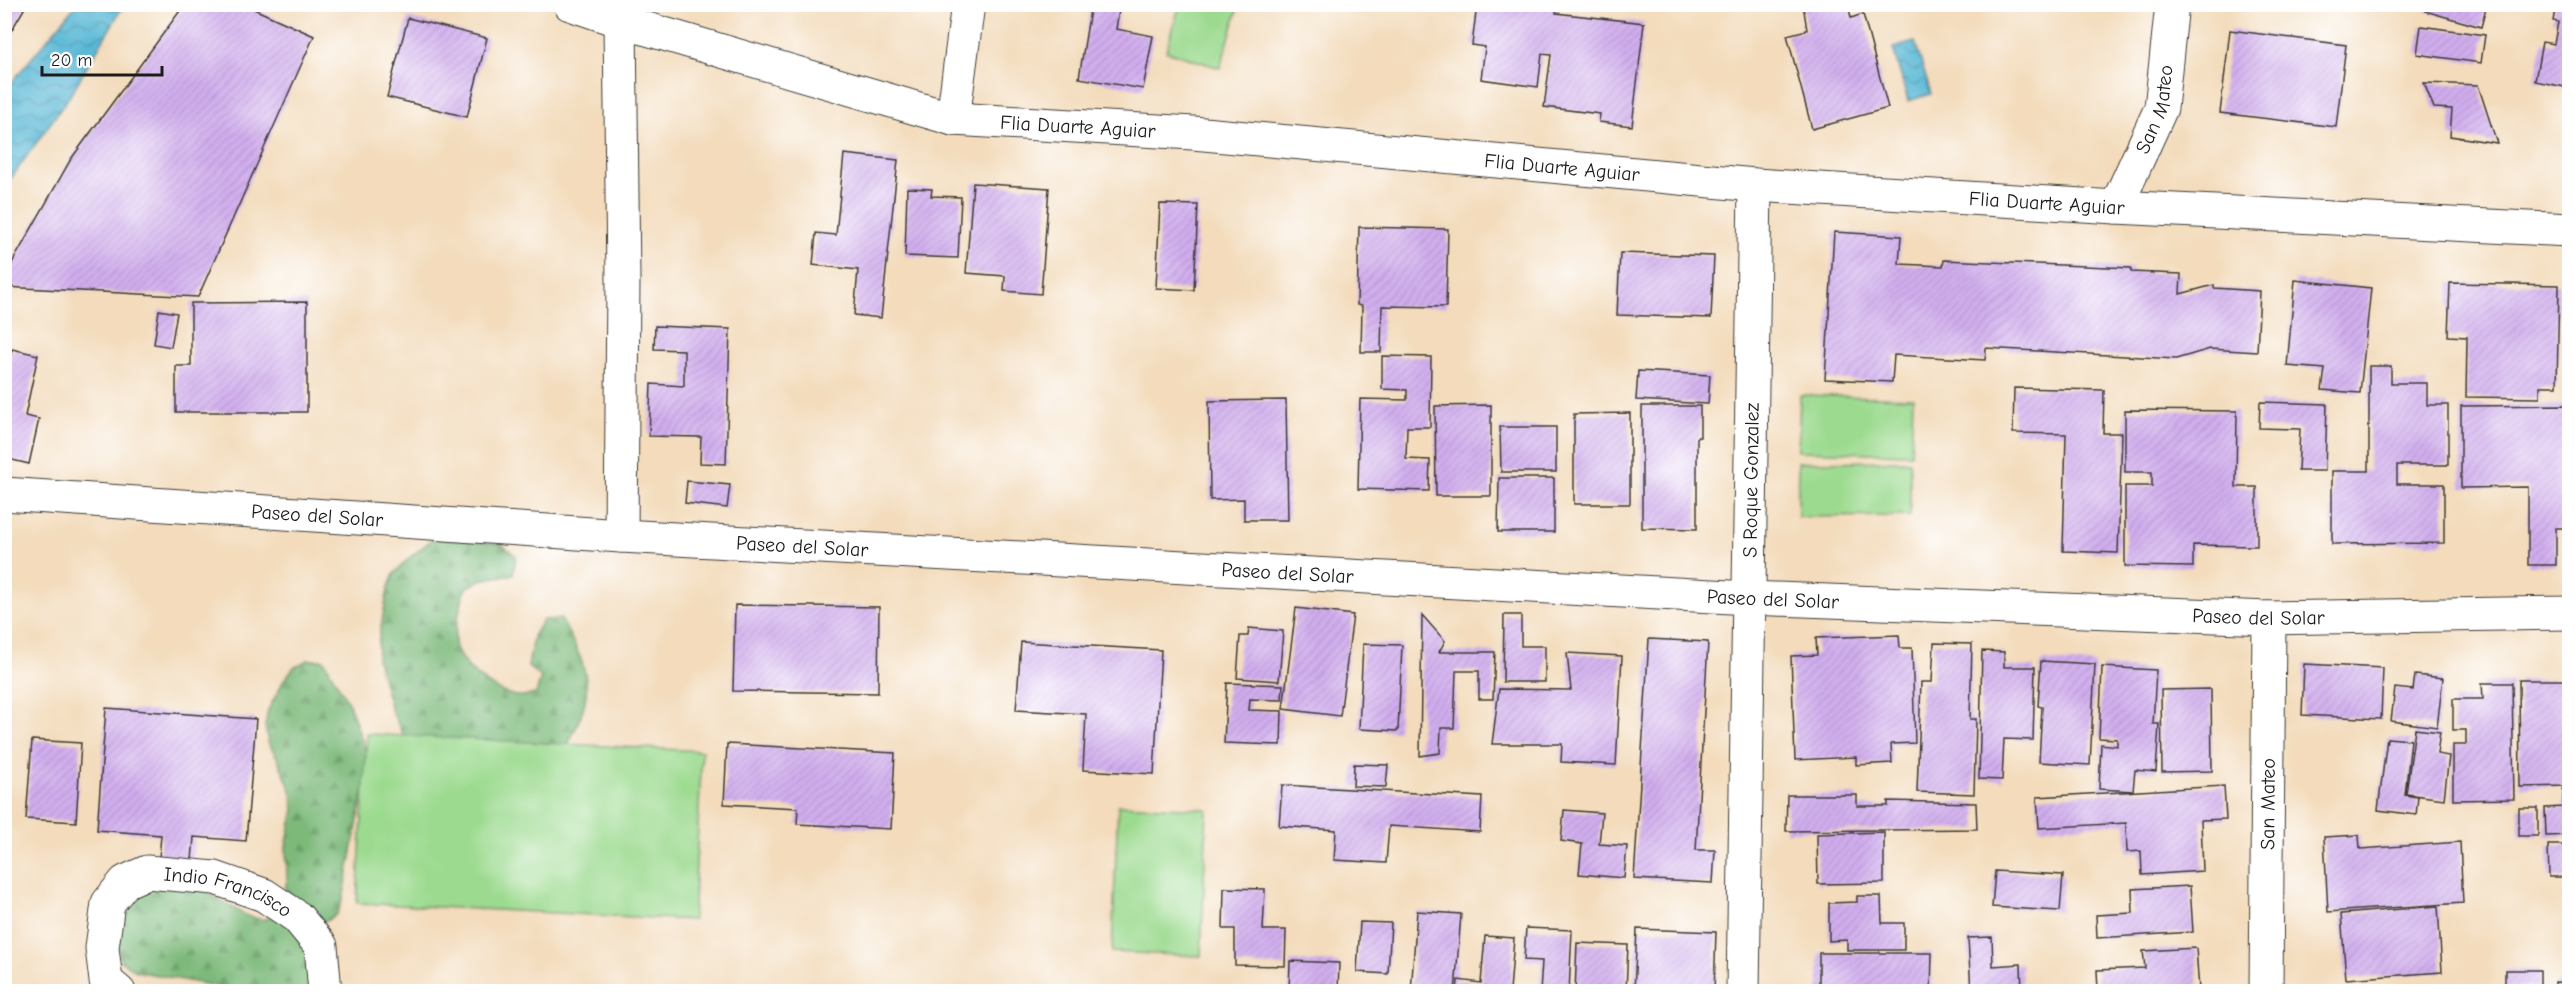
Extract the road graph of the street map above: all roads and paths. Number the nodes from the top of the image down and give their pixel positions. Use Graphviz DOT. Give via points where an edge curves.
graph roads {
  1 [pos="570,4"];
  2 [pos="968,4"];
  3 [pos="2172,4"];
  4 [pos="620,21"];
  5 [pos="953,118"];
  6 [pos="1755,185"];
  7 [pos="2116,207"];
  8 [pos="2570,230"];
  9 [pos="4,494"];
  10 [pos="621,536"];
  11 [pos="1749,598"];
  12 [pos="2570,613"];
  13 [pos="2269,618"];
  14 [pos="119,992"];
  15 [pos="325,992"];
  16 [pos="1743,992"];
  17 [pos="2266,992"];
  1 -- 4 [label="street, Flia Duarte Aguiar"];
  2 -- 5 [label="street"];
  3 -- 7 [label="street, San Mateo" via="2161,108"];
  4 -- 5 [label="street, Flia Duarte Aguiar"];
  4 -- 10 [label="street"];
  5 -- 6 [label="street, Flia Duarte Aguiar" via="1193,133"];
  6 -- 7 [label="street, Flia Duarte Aguiar"];
  6 -- 11 [label="street, S Roque Gonzalez"];
  7 -- 8 [label="street, Flia Duarte Aguiar"];
  9 -- 10 [label="street, Paseo del Solar"];
  10 -- 11 [label="street, Paseo del Solar"];
  11 -- 13 [label="street, Paseo del Solar"];
  11 -- 16 [label="street, S Roque Gonzalez"];
  12 -- 13 [label="street, Paseo del Solar"];
  13 -- 17 [label="street, San Mateo"];
  14 -- 15 [label="street, Indio Francisco" via="106,981 102,948 108,903 125,882 147,872 215,878 264,895 297,917 321,946"];
}
